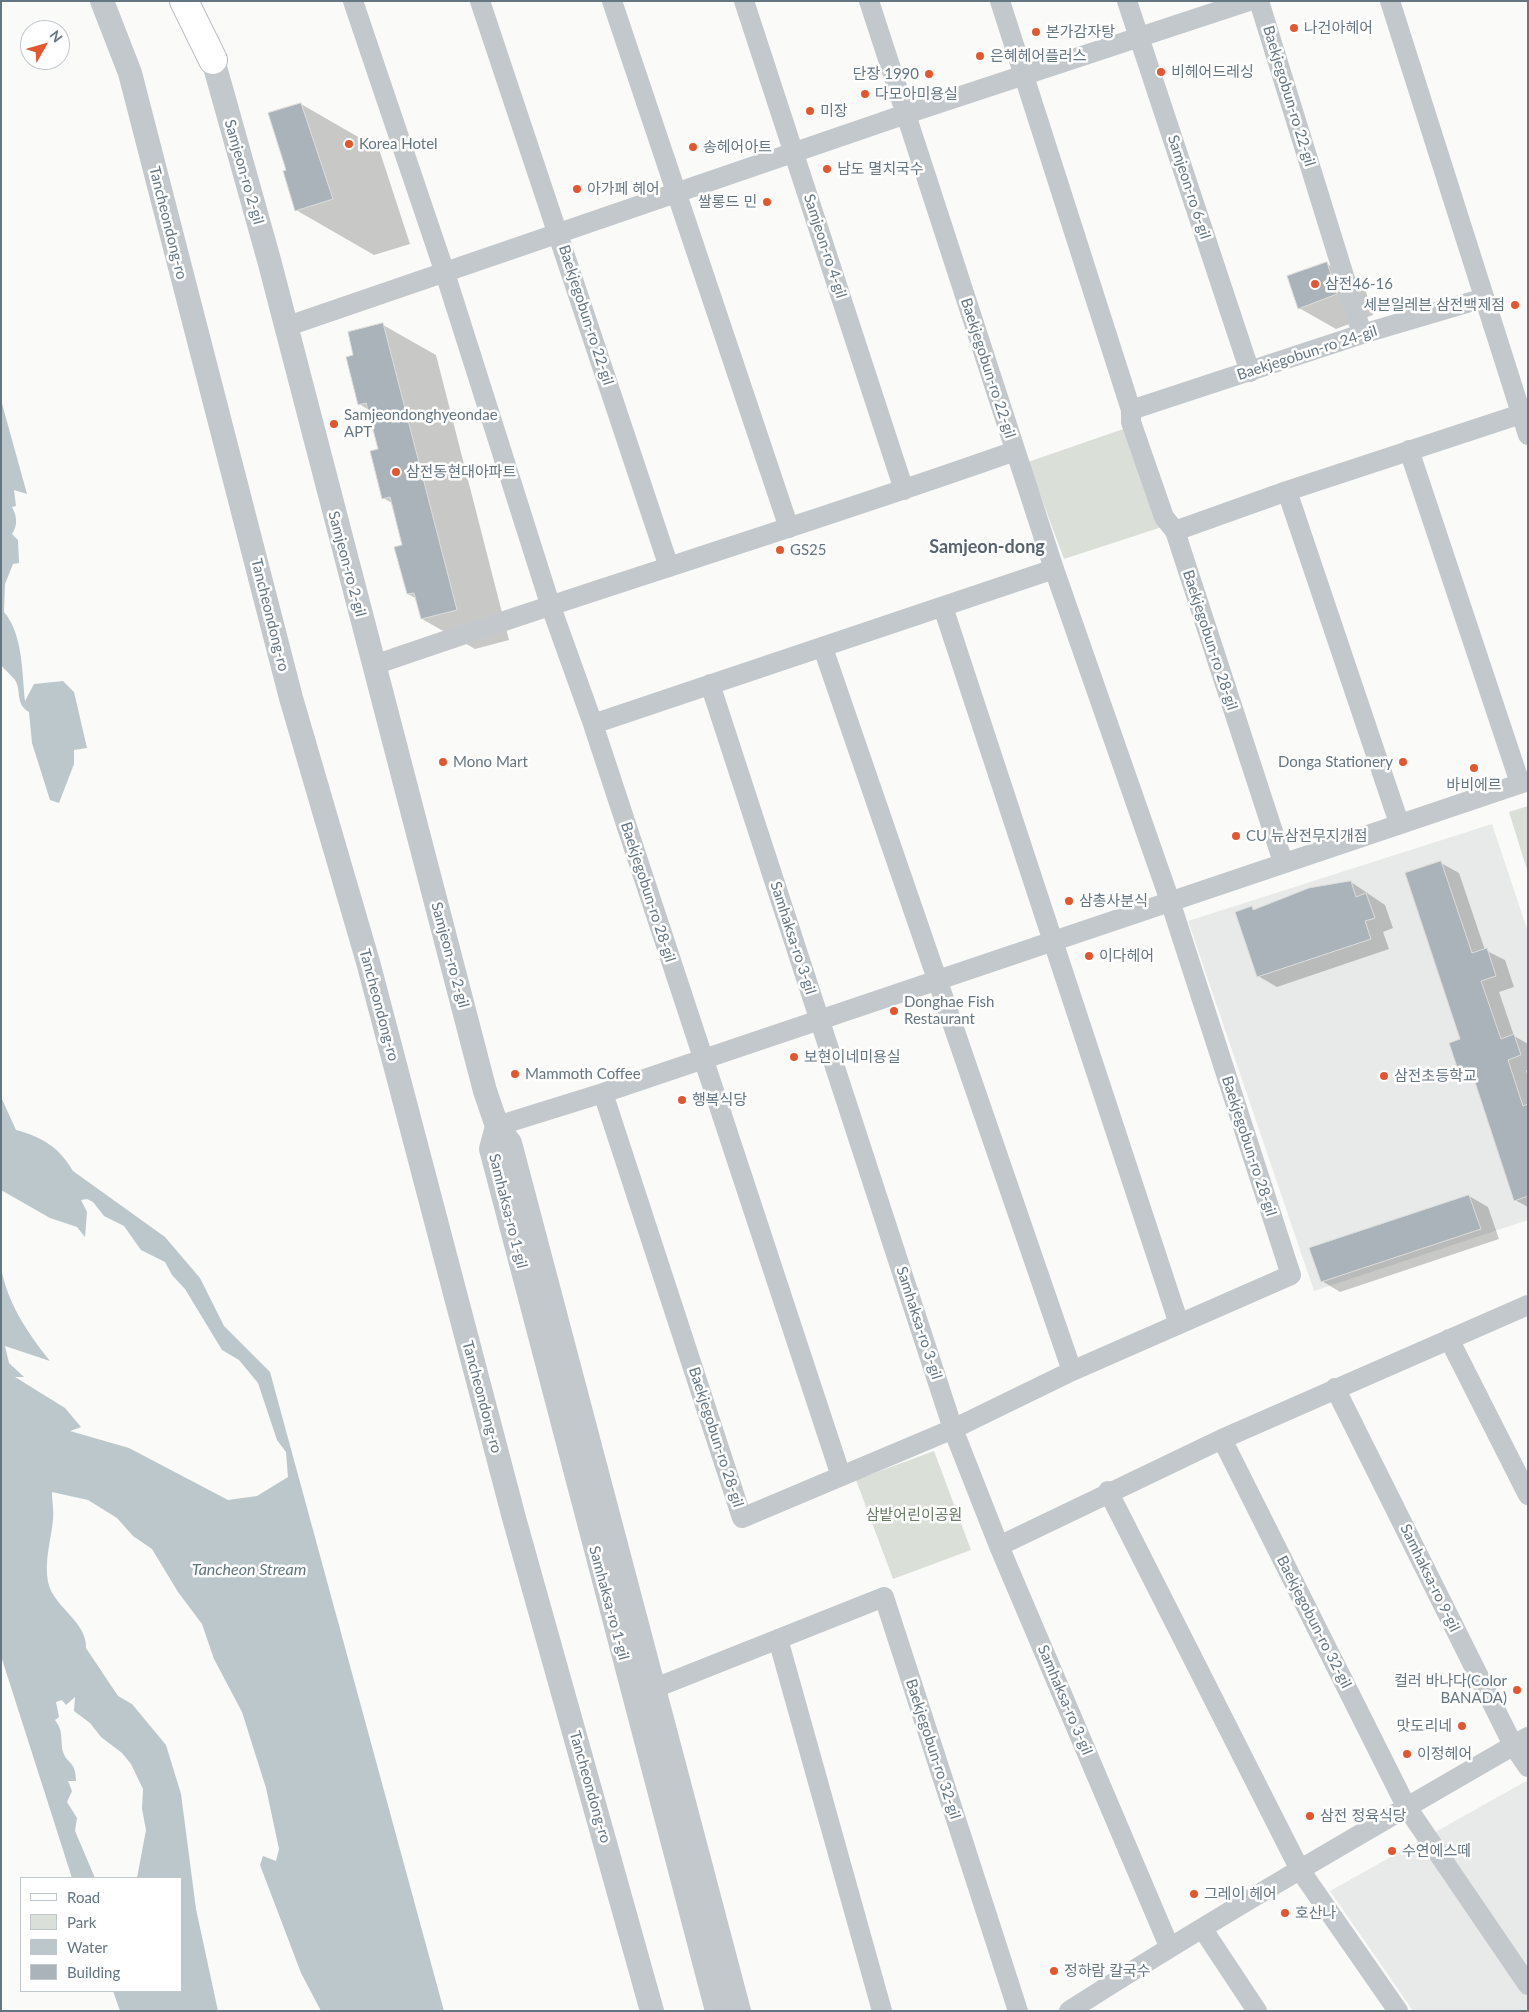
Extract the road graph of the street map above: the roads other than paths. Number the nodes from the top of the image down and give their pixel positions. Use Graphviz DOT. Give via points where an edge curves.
graph roads {
  1 [pos="102,1"];
  2 [pos="184,1"];
  3 [pos="198,1"];
  4 [pos="353,1"];
  5 [pos="480,1"];
  6 [pos="612,1"];
  7 [pos="744,1"];
  8 [pos="869,1"];
  9 [pos="1000,1"];
  10 [pos="1127,1"];
  11 [pos="1248,1"];
  12 [pos="1259,1"];
  13 [pos="1390,1"];
  14 [pos="1139,37"];
  15 [pos="213,60"];
  16 [pos="1025,74"];
  17 [pos="906,114"];
  18 [pos="794,152"];
  19 [pos="678,193"];
  20 [pos="560,234"];
  21 [pos="445,273"];
  22 [pos="1484,298"];
  23 [pos="285,327"];
  24 [pos="1362,334"];
  25 [pos="1250,372"];
  26 [pos="1131,410"];
  27 [pos="1521,414"];
  28 [pos="1528,435"];
  29 [pos="1409,450"];
  30 [pos="1015,451"];
  31 [pos="904,490"];
  32 [pos="1287,491"];
  33 [pos="789,528"];
  34 [pos="1175,531"];
  35 [pos="669,567"];
  36 [pos="1054,569"];
  37 [pos="550,604"];
  38 [pos="943,606"];
  39 [pos="823,648"];
  40 [pos="374,665"];
  41 [pos="710,684"];
  42 [pos="593,724"];
  43 [pos="1524,782"];
  44 [pos="1398,823"];
  45 [pos="1283,862"];
  46 [pos="1170,901"];
  47 [pos="1053,942"];
  48 [pos="936,980"];
  49 [pos="819,1018"];
  50 [pos="704,1059"];
  51 [pos="603,1093"];
  52 [pos="496,1126"];
  53 [pos="1528,1305"];
  54 [pos="1179,1324"];
  55 [pos="1449,1339"];
  56 [pos="1072,1372"];
  57 [pos="1335,1388"];
  58 [pos="953,1429"];
  59 [pos="1222,1438"];
  60 [pos="842,1476"];
  61 [pos="1108,1491"];
  62 [pos="1528,1495"];
  63 [pos="999,1546"];
  64 [pos="778,1639"];
  65 [pos="644,1692"];
  66 [pos="1520,1741"];
  67 [pos="1528,1767"];
  68 [pos="1406,1806"];
  69 [pos="1300,1870"];
  70 [pos="1202,1928"];
  71 [pos="1169,1946"];
  72 [pos="1528,1985"];
  73 [pos="652,2011"];
  74 [pos="717,2011"];
  75 [pos="739,2011"];
  76 [pos="882,2011"];
  77 [pos="1018,2011"];
  78 [pos="1069,2011"];
  79 [pos="1257,2011"];
  80 [pos="1398,2011"];
  1 -- 73 [label="street, Tancheondong-ro" via="130,73 291,698 368,962 514,1518"];
  2 -- 15 [label="main road"];
  3 -- 15 [label="street, Samjeon-ro 2-gil"];
  4 -- 21 [label="street"];
  5 -- 20 [label="street, Baekjegobun-ro 22-gil"];
  6 -- 19 [label="street"];
  7 -- 18 [label="street, Samjeon-ro 4-gil"];
  8 -- 17 [label="street, Baekjegobun-ro 22-gil"];
  9 -- 16 [label="street"];
  10 -- 14 [label="street, Samjeon-ro 6-gil"];
  11 -- 14 [label="street, Baekjegobun-ro 22-gil"];
  12 -- 24 [label="street, Baekjegobun-ro 22-gil"];
  13 -- 22 [label="street"];
  14 -- 16 [label="street, Baekjegobun-ro 22-gil"];
  14 -- 25 [label="street, Samjeon-ro 6-gil"];
  15 -- 23 [label="street, Samjeon-ro 2-gil"];
  16 -- 17 [label="street, Baekjegobun-ro 22-gil"];
  16 -- 26 [label="street"];
  17 -- 18 [label="street, Baekjegobun-ro 22-gil"];
  17 -- 30 [label="street, Baekjegobun-ro 22-gil"];
  18 -- 19 [label="street, Baekjegobun-ro 22-gil"];
  18 -- 31 [label="street, Samjeon-ro 4-gil"];
  19 -- 20 [label="street, Baekjegobun-ro 22-gil"];
  19 -- 33 [label="street"];
  20 -- 21 [label="street, Baekjegobun-ro 22-gil"];
  20 -- 35 [label="street, Baekjegobun-ro 22-gil"];
  21 -- 23 [label="street, Baekjegobun-ro 22-gil"];
  21 -- 37 [label="street"];
  22 -- 24 [label="street, Baekjegobun-ro 24-gil"];
  22 -- 27 [label="street"];
  23 -- 40 [label="street, Samjeon-ro 2-gil"];
  24 -- 25 [label="street, Baekjegobun-ro 24-gil"];
  25 -- 26 [label="street, Baekjegobun-ro 24-gil"];
  26 -- 34 [label="street" via="1131,422 1164,517"];
  27 -- 28 [label="street"];
  27 -- 29 [label="street"];
  29 -- 32 [label="street"];
  29 -- 43 [label="street"];
  30 -- 31 [label="street, Baekjegobun-ro 22-gil"];
  30 -- 36 [label="street, Baekjegobun-ro 28-gil"];
  31 -- 33 [label="street, Baekjegobun-ro 22-gil"];
  32 -- 34 [label="street"];
  32 -- 44 [label="street"];
  33 -- 35 [label="street, Baekjegobun-ro 22-gil"];
  34 -- 45 [label="street, Baekjegobun-ro 28-gil"];
  35 -- 37 [label="street, Baekjegobun-ro 22-gil"];
  36 -- 38 [label="street"];
  36 -- 46 [label="street, Baekjegobun-ro 28-gil"];
  37 -- 40 [label="street, Baekjegobun-ro 22-gil"];
  37 -- 42 [label="street, Baekjegobun-ro 28-gil"];
  38 -- 39 [label="street"];
  38 -- 47 [label="street"];
  39 -- 41 [label="street"];
  39 -- 48 [label="street"];
  40 -- 52 [label="street, Samjeon-ro 2-gil"];
  41 -- 42 [label="street"];
  41 -- 49 [label="street, Samhaksa-ro 3-gil"];
  42 -- 50 [label="street, Baekjegobun-ro 28-gil"];
  43 -- 44 [label="street"];
  44 -- 45 [label="street"];
  45 -- 46 [label="street"];
  46 -- 47 [label="street"];
  46 -- 54 [label="street, Baekjegobun-ro 28-gil" via="1291,1275"];
  47 -- 48 [label="street"];
  47 -- 54 [label="street"];
  48 -- 49 [label="street"];
  48 -- 56 [label="street"];
  49 -- 50 [label="street"];
  49 -- 58 [label="street, Samhaksa-ro 3-gil"];
  50 -- 51 [label="street"];
  50 -- 60 [label="street, Baekjegobun-ro 28-gil"];
  51 -- 52 [label="street"];
  51 -- 60 [label="street, Baekjegobun-ro 28-gil" via="742,1518"];
  52 -- 65 [label="street, Samhaksa-ro 1-gil" via="510,1143"];
  53 -- 55 [label="street"];
  54 -- 56 [label="street, Baekjegobun-ro 28-gil"];
  55 -- 57 [label="street"];
  55 -- 62 [label="street"];
  56 -- 58 [label="street, Baekjegobun-ro 28-gil"];
  57 -- 59 [label="street"];
  57 -- 66 [label="street, Samhaksa-ro 9-gil"];
  58 -- 60 [label="street, Baekjegobun-ro 28-gil"];
  58 -- 63 [label="street, Samhaksa-ro 3-gil"];
  59 -- 61 [label="street"];
  59 -- 68 [label="street, Baekjegobun-ro 32-gil"];
  61 -- 63 [label="street"];
  61 -- 69 [label="street"];
  63 -- 71 [label="street, Samhaksa-ro 3-gil"];
  64 -- 65 [label="street, Baekjegobun-ro 32-gil"];
  64 -- 76 [label="street"];
  64 -- 77 [label="street, Baekjegobun-ro 32-gil" via="884,1597"];
  65 -- 74 [label="street, Samhaksa-ro 1-gil"];
  65 -- 75 [label="street, Samhaksa-ro 1-gil"];
  66 -- 67 [label="street, Samhaksa-ro 9-gil"];
  66 -- 68 [label="street"];
  68 -- 69 [label="street"];
  68 -- 72 [label="street, Baekjegobun-ro 32-gil"];
  69 -- 70 [label="street"];
  69 -- 80 [label="street"];
  70 -- 71 [label="street"];
  70 -- 79 [label="street"];
  71 -- 78 [label="street"];
}
